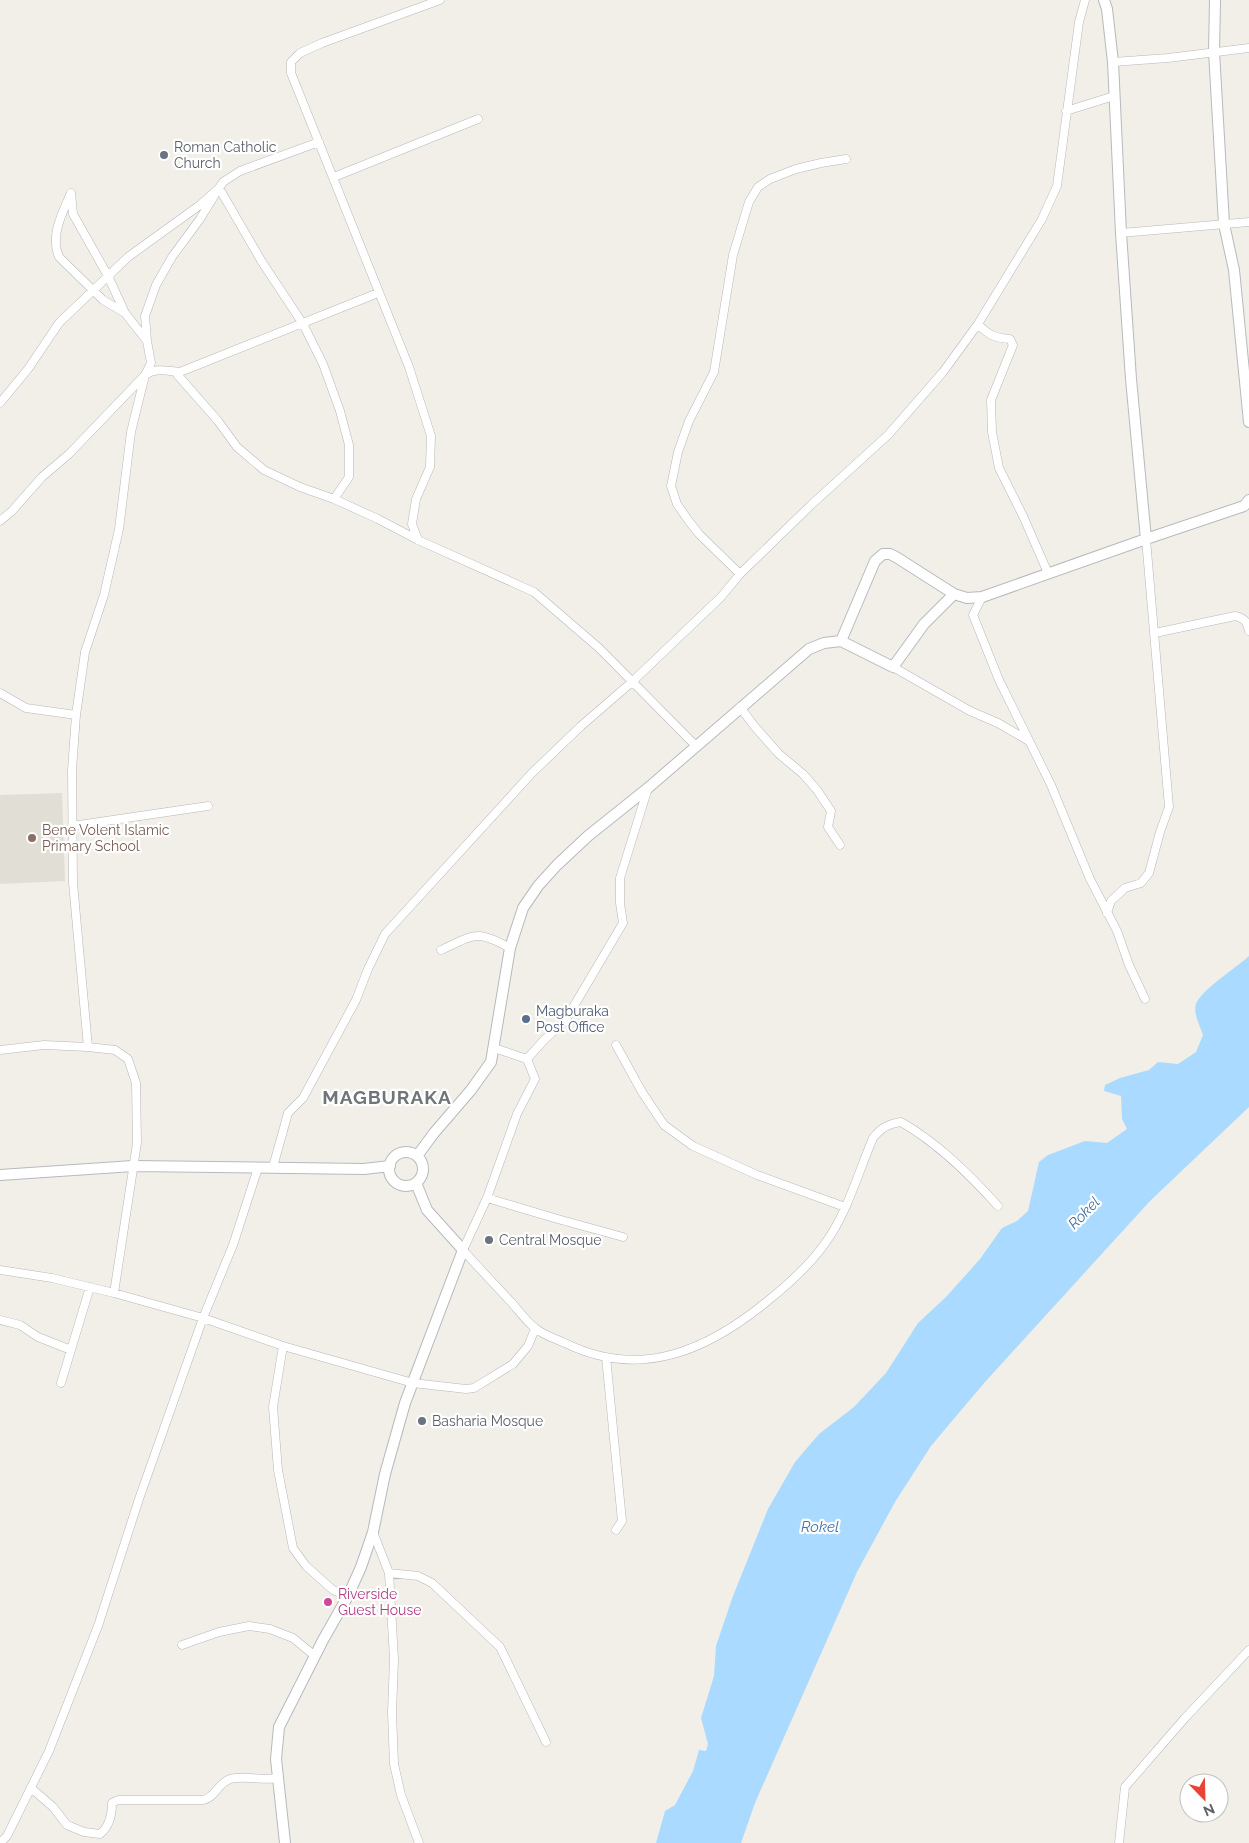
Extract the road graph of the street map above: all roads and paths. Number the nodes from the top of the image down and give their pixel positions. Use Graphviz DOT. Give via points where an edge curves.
graph roads {
  1 [pos="440,0"];
  2 [pos="1085,0"];
  3 [pos="1104,0"];
  4 [pos="1215,0"];
  5 [pos="1249,48"];
  6 [pos="1214,52"];
  7 [pos="1112,62"];
  8 [pos="1114,96"];
  9 [pos="1066,111"];
  10 [pos="478,119"];
  11 [pos="319,142"];
  12 [pos="846,159"];
  13 [pos="334,177"];
  14 [pos="219,188"];
  15 [pos="1249,222"];
  16 [pos="1224,224"];
  17 [pos="1121,234"];
  18 [pos="108,276"];
  19 [pos="93,290"];
  20 [pos="378,293"];
  21 [pos="125,313"];
  22 [pos="304,324"];
  23 [pos="978,324"];
  24 [pos="147,341"];
  25 [pos="175,372"];
  26 [pos="145,375"];
  27 [pos="0,402"];
  28 [pos="1249,422"];
  29 [pos="334,499"];
  30 [pos="1249,500"];
  31 [pos="0,521"];
  32 [pos="1146,539"];
  33 [pos="418,540"];
  34 [pos="1048,573"];
  35 [pos="740,574"];
  36 [pos="954,594"];
  37 [pos="982,597"];
  38 [pos="1249,631"];
  39 [pos="1155,633"];
  40 [pos="841,641"];
  41 [pos="893,667"];
  42 [pos="633,681"];
  43 [pos="0,693"];
  44 [pos="740,707"];
  45 [pos="76,716"];
  46 [pos="1029,741"];
  47 [pos="696,746"];
  48 [pos="648,788"];
  49 [pos="208,806"];
  50 [pos="72,826"];
  51 [pos="840,845"];
  52 [pos="1107,913"];
  53 [pos="510,948"];
  54 [pos="441,950"];
  55 [pos="1146,999"];
  56 [pos="616,1044"];
  57 [pos="88,1046"];
  58 [pos="494,1048"];
  59 [pos="0,1050"];
  60 [pos="527,1059"];
  61 [pos="417,1156"];
  62 [pos="133,1166"];
  63 [pos="390,1166"];
  64 [pos="273,1167"];
  65 [pos="258,1168"];
  66 [pos="0,1175"];
  67 [pos="416,1183"];
  68 [pos="487,1198"];
  69 [pos="998,1206"];
  70 [pos="846,1207"];
  71 [pos="623,1237"];
  72 [pos="463,1250"];
  73 [pos="0,1270"];
  74 [pos="90,1287"];
  75 [pos="114,1293"];
  76 [pos="203,1318"];
  77 [pos="0,1320"];
  78 [pos="535,1329"];
  79 [pos="284,1346"];
  80 [pos="71,1350"];
  81 [pos="606,1357"];
  82 [pos="61,1383"];
  83 [pos="413,1383"];
  84 [pos="616,1530"];
  85 [pos="373,1532"];
  86 [pos="389,1573"];
  87 [pos="348,1596"];
  88 [pos="182,1645"];
  89 [pos="500,1648"];
  90 [pos="1249,1650"];
  91 [pos="315,1656"];
  92 [pos="514,1666"];
  93 [pos="546,1742"];
  94 [pos="278,1778"];
  95 [pos="31,1788"];
  96 [pos="0,1843"];
  97 [pos="285,1843"];
  98 [pos="419,1843"];
  99 [pos="1118,1843"];
  1 -- 11 [label="street" via="322,43 300,53 291,62 291,73"];
  2 -- 9 [label="street"];
  3 -- 7 [label="street"];
  4 -- 6 [label="street"];
  5 -- 6 [label="street"];
  6 -- 7 [label="street"];
  6 -- 16 [label="street"];
  7 -- 8 [label="street"];
  8 -- 9 [label="street"];
  8 -- 17 [label="street"];
  9 -- 23 [label="street" via="1057,186 1042,219"];
  10 -- 13 [label="street"];
  11 -- 13 [label="street"];
  11 -- 14 [label="street" via="240,171"];
  12 -- 35 [label="street" via="796,169 770,179 758,187 749,202 733,255 714,372 689,421 678,452 672,486 677,504 699,534"];
  13 -- 20 [label="street"];
  14 -- 18 [label="street"];
  14 -- 22 [label="street" via="262,262"];
  14 -- 24 [label="street" via="156,285 145,316"];
  15 -- 16 [label="street"];
  16 -- 17 [label="street"];
  16 -- 28 [label="street" via="1234,270"];
  17 -- 32 [label="street"];
  18 -- 19 [label="street"];
  18 -- 19 [label="street" via="73,214 71,193 60,218 56,249 59,257"];
  18 -- 21 [label="street"];
  19 -- 21 [label="street"];
  19 -- 27 [label="street" via="59,324"];
  20 -- 22 [label="street"];
  20 -- 33 [label="street" via="409,367 431,436 430,467 416,499 412,524"];
  21 -- 24 [label="street"];
  22 -- 25 [label="street"];
  22 -- 29 [label="street" via="323,364 349,445 349,477"];
  23 -- 34 [label="street" via="997,338 1010,339 1012,344 991,400 992,432 999,468"];
  23 -- 35 [label="street" via="943,372 888,435"];
  24 -- 26 [label="street" via="151,363"];
  25 -- 26 [label="street" via="160,369"];
  25 -- 29 [label="street" via="237,447 264,470"];
  26 -- 31 [label="street"];
  26 -- 45 [label="street" via="131,432 119,529 104,595 84,652"];
  29 -- 33 [label="street"];
  30 -- 32 [label="street" via="1244,506"];
  32 -- 34 [label="street"];
  32 -- 39 [label="street"];
  33 -- 42 [label="street" via="534,592"];
  34 -- 37 [label="street"];
  35 -- 42 [label="street" via="721,597"];
  36 -- 37 [label="street"];
  36 -- 40 [label="street" via="896,557 883,554 875,561"];
  36 -- 41 [label="street" via="924,624"];
  37 -- 46 [label="street" via="973,615 999,680"];
  38 -- 39 [label="street" via="1248,623 1235,616"];
  39 -- 52 [label="street" via="1169,806 1149,873 1140,884 1125,888 1110,901"];
  40 -- 41 [label="street"];
  40 -- 44 [label="street" via="809,649"];
  41 -- 46 [label="street"];
  42 -- 47 [label="street"];
  42 -- 64 [label="street" via="532,773 386,934 356,1000 303,1098 288,1112"];
  43 -- 45 [label="street" via="26,708"];
  44 -- 47 [label="street"];
  44 -- 51 [label="street" via="754,727 817,790 831,811 828,827"];
  45 -- 50 [label="street"];
  46 -- 52 [label="street" via="1052,785"];
  47 -- 48 [label="street"];
  48 -- 53 [label="street" via="588,836 538,886 524,908"];
  48 -- 60 [label="street" via="620,878 623,923 564,1021"];
  49 -- 50 [label="street"];
  50 -- 57 [label="street" via="73,883"];
  52 -- 55 [label="street"];
  53 -- 54 [label="street" via="485,936 475,935"];
  53 -- 58 [label="street"];
  56 -- 70 [label="street" via="664,1125 693,1146 757,1175"];
  57 -- 59 [label="street" via="44,1045"];
  57 -- 62 [label="street" via="116,1050 128,1059 136,1083 137,1143"];
  58 -- 60 [label="street"];
  58 -- 61 [label="street" via="491,1062"];
  60 -- 68 [label="street" via="535,1079 517,1114"];
  61 -- 63 [label="street" via="407,1152 399,1154"];
  61 -- 67 [label="street" via="423,1170"];
  62 -- 65 [label="street"];
  62 -- 66 [label="street"];
  62 -- 75 [label="street"];
  63 -- 64 [label="street" via="364,1169"];
  63 -- 67 [label="street" via="391,1176 398,1184"];
  64 -- 65 [label="street"];
  65 -- 76 [label="street" via="233,1245"];
  67 -- 72 [label="street" via="427,1210"];
  68 -- 71 [label="street"];
  68 -- 72 [label="street"];
  69 -- 70 [label="street" via="973,1179 901,1122 882,1128 872,1138"];
  70 -- 81 [label="street" via="838,1224 809,1264 736,1326 687,1351 645,1359"];
  72 -- 78 [label="street"];
  72 -- 83 [label="street"];
  73 -- 74 [label="street"];
  74 -- 75 [label="street"];
  74 -- 80 [label="street"];
  75 -- 76 [label="street"];
  76 -- 79 [label="street"];
  76 -- 95 [label="street" via="98,1626"];
  77 -- 80 [label="street" via="20,1325 38,1337"];
  78 -- 81 [label="street" via="570,1346"];
  78 -- 83 [label="street" via="528,1346 513,1364 474,1388 466,1390"];
  79 -- 83 [label="street"];
  79 -- 87 [label="street" via="273,1407 278,1470 293,1548 306,1566 326,1584"];
  80 -- 82 [label="street"];
  81 -- 84 [label="street" via="622,1521"];
  83 -- 85 [label="street" via="385,1474"];
  85 -- 86 [label="street"];
  85 -- 87 [label="street"];
  86 -- 89 [label="street" via="418,1576 432,1583"];
  86 -- 98 [label="street" via="394,1659 394,1764 401,1795"];
  87 -- 91 [label="street"];
  88 -- 91 [label="street" via="249,1626 270,1629 293,1638"];
  89 -- 92 [label="street"];
  89 -- 93 [label="street"];
  90 -- 99 [label="street" via="1124,1787"];
  91 -- 94 [label="street" via="279,1727"];
  94 -- 95 [label="street" via="231,1779 203,1800 118,1800 112,1803 110,1820 100,1834 67,1825 53,1807"];
  94 -- 97 [label="street"];
  95 -- 96 [label="street" via="7,1836"];
}
